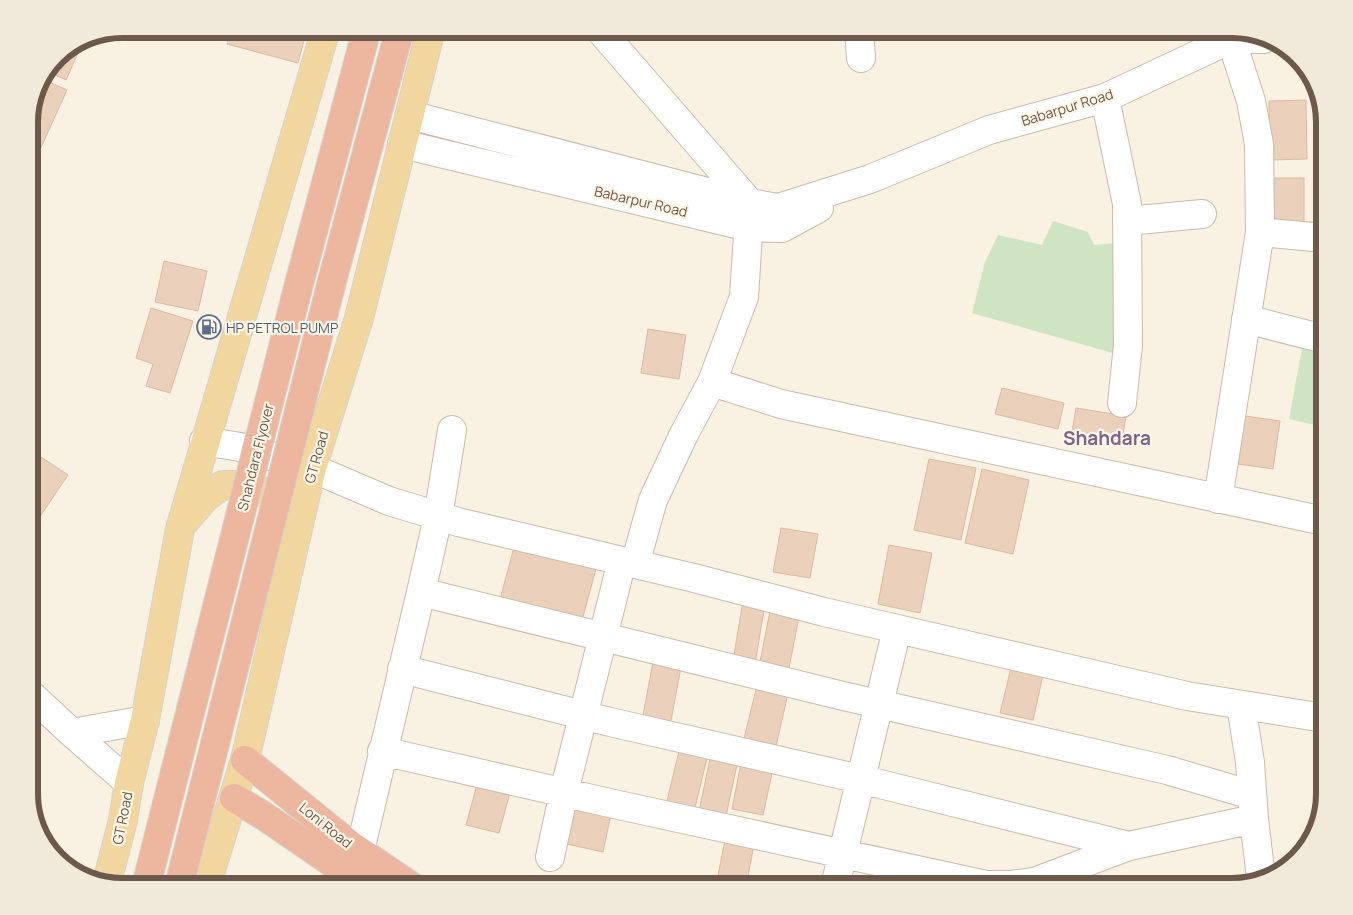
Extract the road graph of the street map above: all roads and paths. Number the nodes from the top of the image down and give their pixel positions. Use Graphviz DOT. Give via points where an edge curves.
graph roads {
  1 [pos="323,38"];
  2 [pos="365,38"];
  3 [pos="398,38"];
  4 [pos="429,38"];
  5 [pos="606,38"];
  6 [pos="860,38"];
  7 [pos="1231,39"];
  8 [pos="1242,39"];
  9 [pos="862,58"];
  10 [pos="1105,98"];
  11 [pos="410,115"];
  12 [pos="402,144"];
  13 [pos="1202,214"];
  14 [pos="749,215"];
  15 [pos="1127,221"];
  16 [pos="1260,232"];
  17 [pos="1316,237"];
  18 [pos="1246,319"];
  19 [pos="1316,337"];
  20 [pos="712,382"];
  21 [pos="1122,403"];
  22 [pos="452,430"];
  23 [pos="204,441"];
  24 [pos="312,468"];
  25 [pos="1218,499"];
  26 [pos="438,517"];
  27 [pos="1316,519"];
  28 [pos="180,529"];
  29 [pos="297,531"];
  30 [pos="629,562"];
  31 [pos="421,592"];
  32 [pos="897,628"];
  33 [pos="603,637"];
  34 [pos="402,668"];
  35 [pos="38,701"];
  36 [pos="878,704"];
  37 [pos="1241,705"];
  38 [pos="584,715"];
  39 [pos="1316,717"];
  40 [pos="145,720"];
  41 [pos="72,733"];
  42 [pos="382,751"];
  43 [pos="245,760"];
  44 [pos="860,779"];
  45 [pos="129,783"];
  46 [pos="564,792"];
  47 [pos="234,798"];
  48 [pos="1253,807"];
  49 [pos="1129,846"];
  50 [pos="360,852"];
  51 [pos="842,853"];
  52 [pos="550,857"];
  53 [pos="1260,872"];
  54 [pos="108,876"];
  55 [pos="148,878"];
  56 [pos="182,878"];
  57 [pos="208,878"];
  58 [pos="354,878"];
  59 [pos="399,878"];
  60 [pos="837,878"];
  61 [pos="954,878"];
  62 [pos="1045,878"];
  1 -- 23 [label="main road, GT Road"];
  2 -- 55 [label="highway, Shahdara Flyover, bridge"];
  3 -- 56 [label="highway, bridge" via="331,285"];
  4 -- 11 [label="main road, GT Road"];
  5 -- 14 [label="street"];
  6 -- 9 [label="street"];
  7 -- 8 [label="street, Babarpur Road"];
  7 -- 10 [label="street, Babarpur Road"];
  7 -- 16 [label="street" via="1251,101 1259,144"];
  10 -- 14 [label="street, Babarpur Road" via="989,130 870,179"];
  10 -- 15 [label="street" via="1127,204"];
  11 -- 12 [label="main road, GT Road"];
  11 -- 14 [label="street, Babarpur Road"];
  12 -- 14 [label="street, Babarpur Road"];
  12 -- 24 [label="main road, GT Road" via="359,318"];
  13 -- 15 [label="street"];
  14 -- 20 [label="street" via="744,297"];
  15 -- 21 [label="street" via="1128,345"];
  16 -- 17 [label="street"];
  16 -- 18 [label="street"];
  18 -- 19 [label="street"];
  18 -- 25 [label="street"];
  20 -- 25 [label="street" via="781,404"];
  20 -- 30 [label="street" via="684,434"];
  22 -- 26 [label="street"];
  23 -- 24 [label="street" via="240,447"];
  23 -- 28 [label="main road, GT Road"];
  24 -- 26 [label="street" via="389,501"];
  24 -- 29 [label="main road, GT Road"];
  25 -- 27 [label="street"];
  26 -- 30 [label="street"];
  26 -- 31 [label="street"];
  28 -- 29 [label="main road" via="206,497 223,486 250,485 276,499"];
  28 -- 40 [label="main road, GT Road"];
  29 -- 43 [label="main road, GT Road"];
  30 -- 32 [label="street"];
  30 -- 33 [label="street"];
  31 -- 33 [label="street"];
  31 -- 34 [label="street"];
  32 -- 36 [label="street"];
  32 -- 37 [label="street" via="1187,696"];
  33 -- 36 [label="street"];
  33 -- 38 [label="street"];
  34 -- 38 [label="street"];
  34 -- 42 [label="street"];
  35 -- 41 [label="street"];
  36 -- 44 [label="street"];
  36 -- 48 [label="street" via="1167,770"];
  37 -- 39 [label="street"];
  37 -- 48 [label="street"];
  38 -- 44 [label="street"];
  38 -- 46 [label="street"];
  40 -- 41 [label="street"];
  40 -- 45 [label="main road, GT Road"];
  41 -- 45 [label="street"];
  42 -- 46 [label="street"];
  42 -- 50 [label="street"];
  43 -- 47 [label="main road, GT Road"];
  43 -- 50 [label="highway, Loni Road"];
  44 -- 49 [label="street"];
  44 -- 51 [label="street"];
  45 -- 54 [label="main road, GT Road"];
  46 -- 51 [label="street"];
  46 -- 52 [label="street"];
  47 -- 57 [label="main road, GT Road"];
  47 -- 58 [label="highway, Loni Road"];
  48 -- 49 [label="street"];
  48 -- 53 [label="street"];
  49 -- 62 [label="street"];
  50 -- 59 [label="highway, Loni Road"];
  51 -- 60 [label="street"];
  51 -- 61 [label="street"];
}
